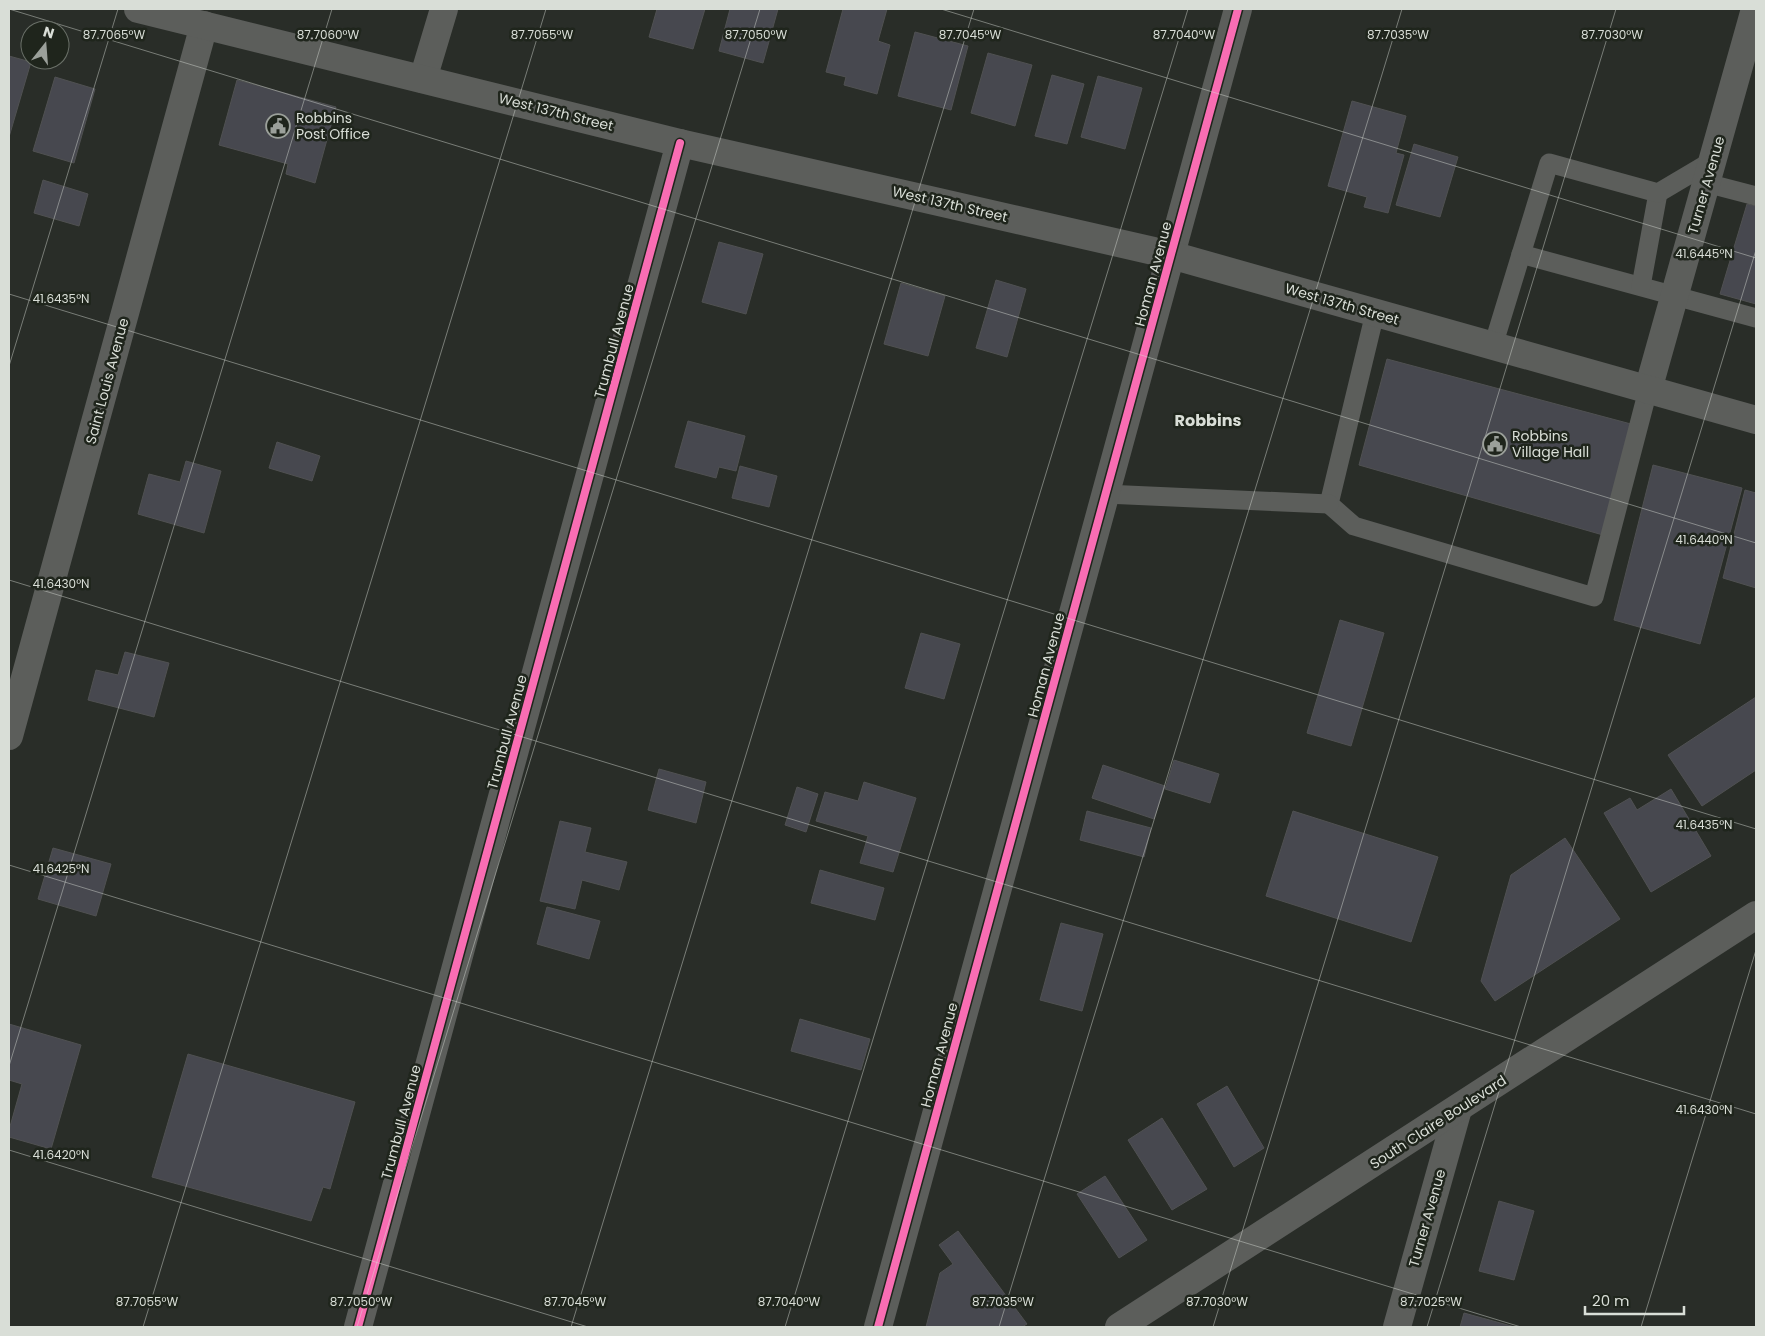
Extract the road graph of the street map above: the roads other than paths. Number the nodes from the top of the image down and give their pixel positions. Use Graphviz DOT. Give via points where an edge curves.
graph roads {
  1 [pos="138,9"];
  2 [pos="444,9"];
  3 [pos="1238,9"];
  4 [pos="1755,9"];
  5 [pos="204,26"];
  6 [pos="423,79"];
  7 [pos="680,142"];
  8 [pos="1709,172"];
  9 [pos="1658,193"];
  10 [pos="1756,196"];
  11 [pos="1521,254"];
  12 [pos="1171,255"];
  13 [pos="1642,286"];
  14 [pos="1675,295"];
  15 [pos="1375,313"];
  16 [pos="1756,318"];
  17 [pos="1493,346"];
  18 [pos="1648,390"];
  19 [pos="1756,420"];
  20 [pos="1106,494"];
  21 [pos="1329,504"];
  22 [pos="9,736"];
  23 [pos="1756,915"];
  24 [pos="1458,1109"];
  25 [pos="358,1327"];
  26 [pos="878,1327"];
  27 [pos="1119,1327"];
  28 [pos="1397,1327"];
  1 -- 5 [label="street, West 137th Street"];
  2 -- 6 [label="street"];
  3 -- 12 [label="street, Homan Avenue"];
  4 -- 8 [label="street, Turner Avenue"];
  5 -- 6 [label="street, West 137th Street"];
  5 -- 22 [label="street, Saint Louis Avenue"];
  6 -- 7 [label="street, West 137th Street"];
  7 -- 12 [label="street, West 137th Street"];
  7 -- 25 [label="street, Trumbull Avenue"];
  8 -- 9 [label="lane"];
  8 -- 10 [label="lane"];
  8 -- 14 [label="street, Turner Avenue"];
  9 -- 11 [label="lane" via="1549,163"];
  9 -- 13 [label="lane"];
  11 -- 13 [label="lane"];
  11 -- 17 [label="lane"];
  12 -- 15 [label="street, West 137th Street"];
  12 -- 20 [label="street, Homan Avenue"];
  13 -- 14 [label="lane"];
  14 -- 16 [label="lane"];
  14 -- 18 [label="street, Turner Avenue"];
  15 -- 17 [label="street, West 137th Street"];
  15 -- 21 [label="lane"];
  17 -- 18 [label="street, West 137th Street"];
  18 -- 19 [label="street, West 137th Street"];
  18 -- 21 [label="lane" via="1594,597 1354,526"];
  20 -- 21 [label="lane"];
  20 -- 26 [label="street, Homan Avenue"];
  23 -- 24 [label="street, South Claire Boulevard"];
  24 -- 27 [label="street, South Claire Boulevard"];
  24 -- 28 [label="street, Turner Avenue"];
}
